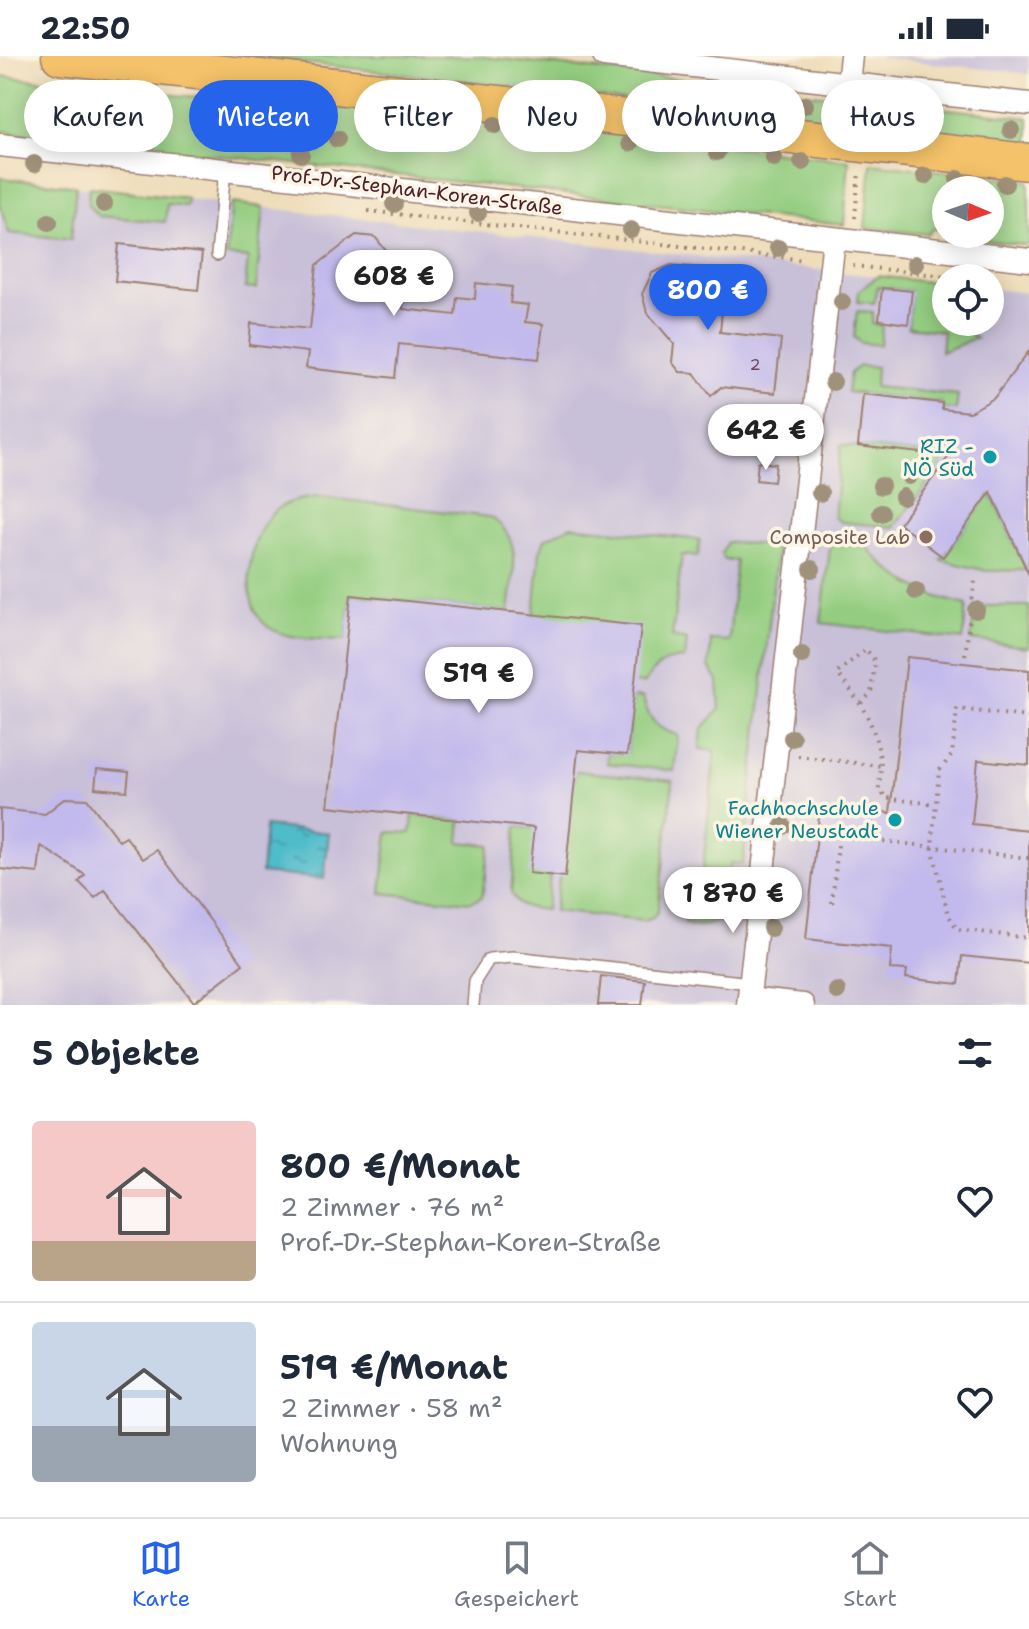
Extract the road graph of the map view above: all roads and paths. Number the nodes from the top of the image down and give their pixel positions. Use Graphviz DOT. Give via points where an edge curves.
graph roads {
  1 [pos="60,56"];
  2 [pos="604,56"];
  3 [pos="851,56"];
  4 [pos="848,80"];
  5 [pos="821,81"];
  6 [pos="944,95"];
  7 [pos="1029,104"];
  8 [pos="0,145"];
  9 [pos="1029,162"];
  10 [pos="225,168"];
  11 [pos="834,239"];
  12 [pos="217,255"];
  13 [pos="1029,260"];
  14 [pos="975,580"];
  15 [pos="965,655"];
  16 [pos="861,703"];
  17 [pos="1029,717"];
  18 [pos="776,753"];
  19 [pos="881,766"];
  20 [pos="936,804"];
  21 [pos="932,846"];
  22 [pos="1029,858"];
  23 [pos="832,903"];
  24 [pos="1029,938"];
  25 [pos="749,996"];
  26 [pos="473,1005"];
  27 [pos="803,1005"];
  1 -- 9 [label="main road"];
  2 -- 5 [label="street"];
  3 -- 4 [label="street"];
  6 -- 7 [label="street"];
  8 -- 10 [label="street, Prof.-Dr.-Stephan-Koren-Straße"];
  10 -- 11 [label="street, Prof.-Dr.-Stephan-Koren-Straße"];
  10 -- 12 [label="lane"];
  11 -- 13 [label="street, Prof.-Dr.-Stephan-Koren-Straße"];
  11 -- 18 [label="street"];
  14 -- 15 [label="path"];
  16 -- 16 [label="path" via="837,673 866,649 875,661 871,693"];
  16 -- 19 [label="path" via="876,732"];
  17 -- 20 [label="path" via="957,709 952,755 939,771"];
  18 -- 19 [label="path"];
  18 -- 25 [label="street"];
  19 -- 20 [label="path" via="879,788 886,798"];
  20 -- 21 [label="path"];
  21 -- 22 [label="path"];
  21 -- 23 [label="path" via="839,836"];
  21 -- 24 [label="path" via="948,914 957,929"];
  25 -- 26 [label="lane" via="693,977 513,957 489,959 475,981"];
  25 -- 27 [label="street"];
}
